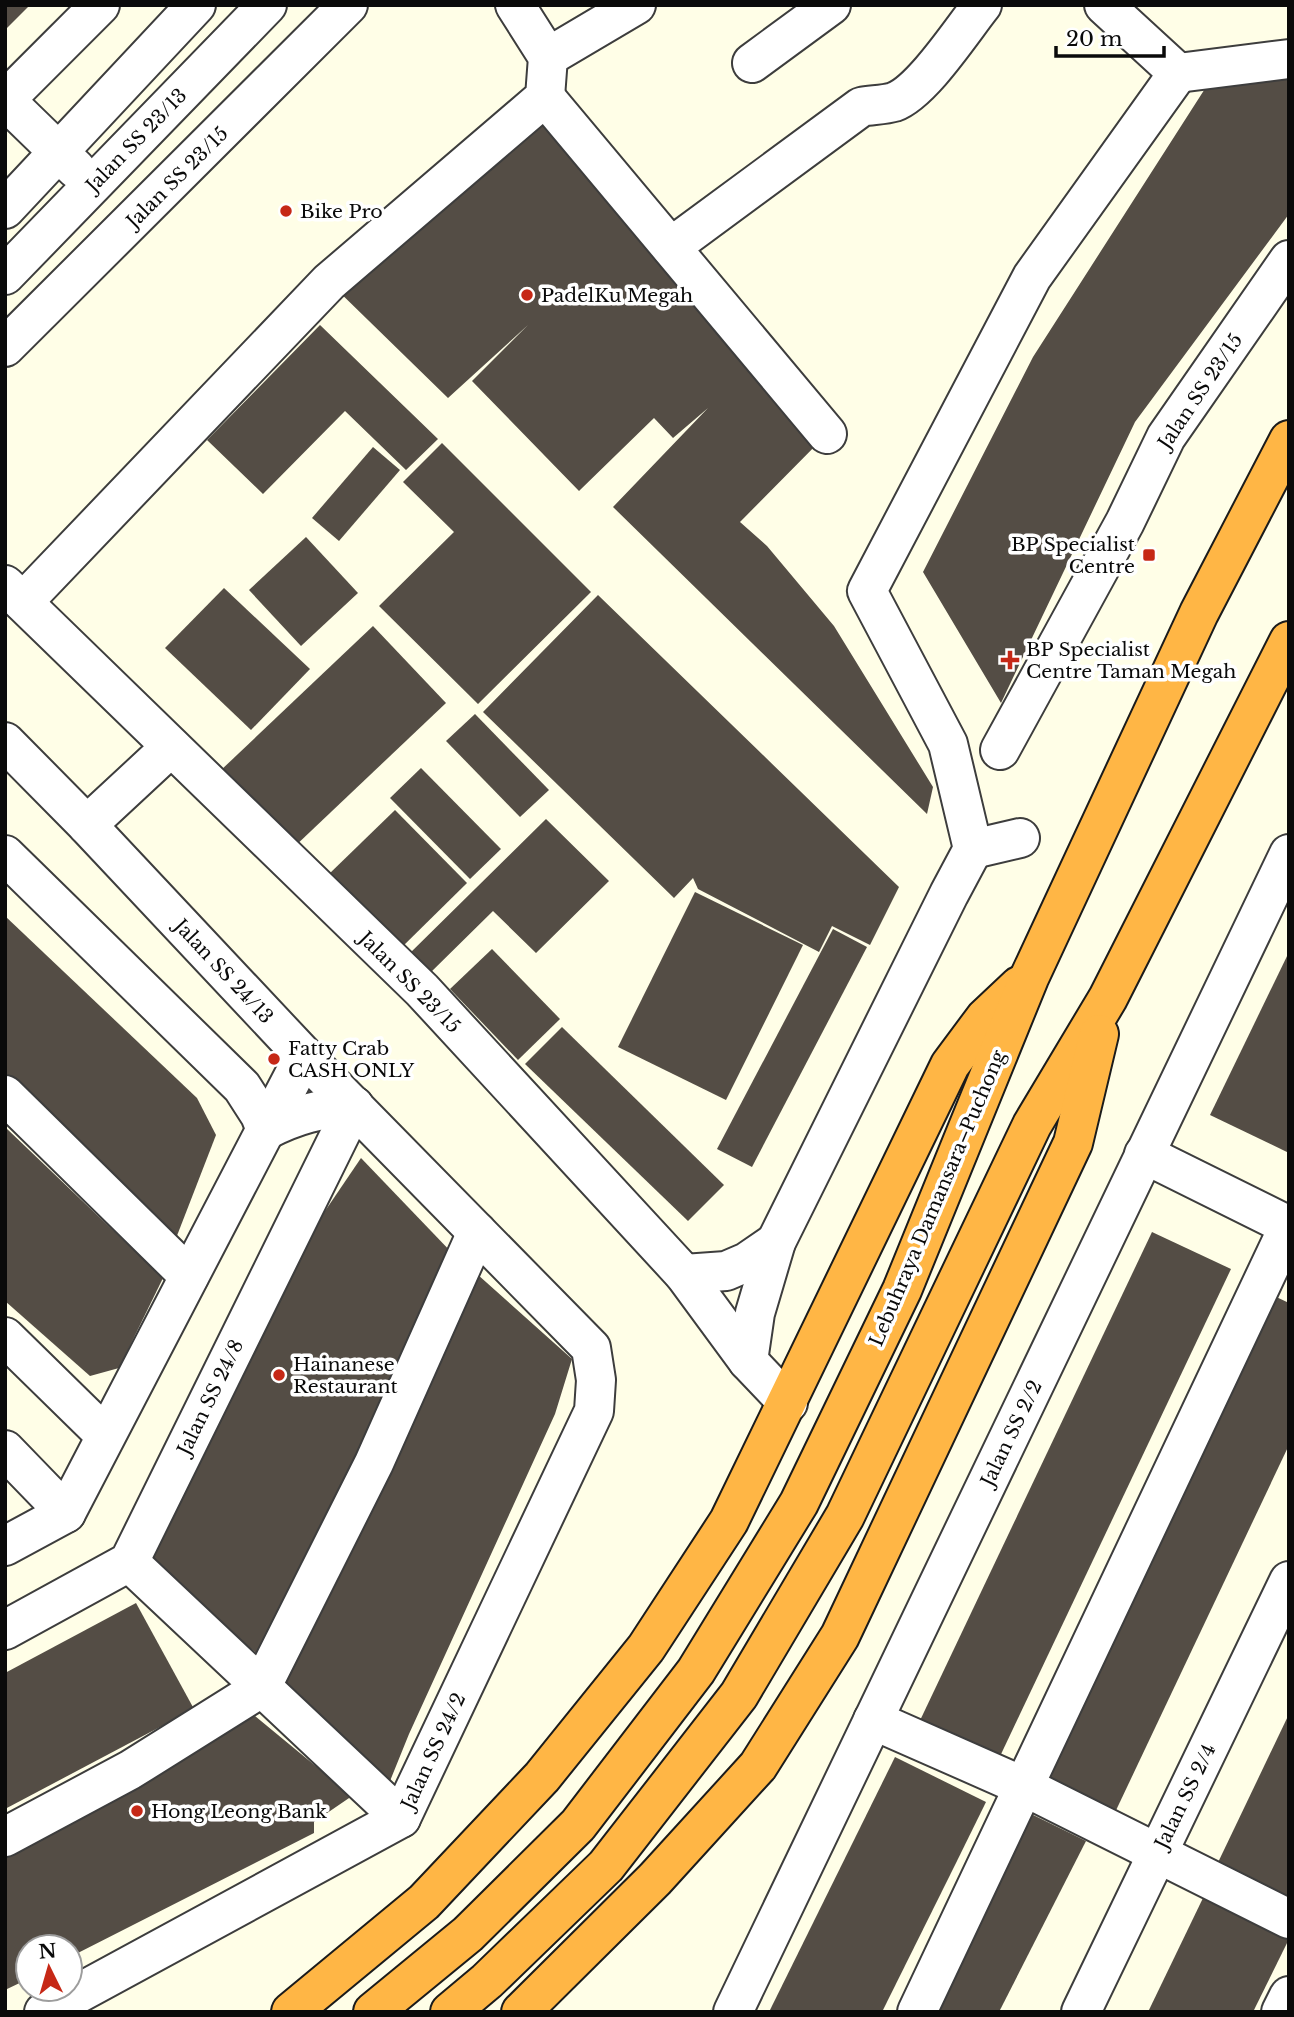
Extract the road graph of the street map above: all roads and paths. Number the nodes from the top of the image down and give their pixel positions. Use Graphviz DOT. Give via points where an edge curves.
graph roads {
  1 [pos="100,5"];
  2 [pos="196,5"];
  3 [pos="267,5"];
  4 [pos="348,5"];
  5 [pos="515,5"];
  6 [pos="636,5"];
  7 [pos="831,5"];
  8 [pos="982,5"];
  9 [pos="1104,5"];
  10 [pos="223,51"];
  11 [pos="548,57"];
  12 [pos="1289,59"];
  13 [pos="752,63"];
  14 [pos="1178,72"];
  15 [pos="262,92"];
  16 [pos="545,96"];
  17 [pos="5,100"];
  18 [pos="59,153"];
  19 [pos="92,185"];
  20 [pos="5,209"];
  21 [pos="671,247"];
  22 [pos="1289,260"];
  23 [pos="5,275"];
  24 [pos="5,347"];
  25 [pos="827,434"];
  26 [pos="1289,440"];
  27 [pos="14,594"];
  28 [pos="1289,641"];
  29 [pos="5,742"];
  30 [pos="171,747"];
  31 [pos="1000,750"];
  32 [pos="87,825"];
  33 [pos="1020,838"];
  34 [pos="973,849"];
  35 [pos="1289,853"];
  36 [pos="11,873"];
  37 [pos="1029,978"];
  38 [pos="1108,998"];
  39 [pos="304,1056"];
  40 [pos="5,1095"];
  41 [pos="354,1106"];
  42 [pos="266,1130"];
  43 [pos="1144,1154"];
  44 [pos="1289,1226"];
  45 [pos="477,1232"];
  46 [pos="776,1242"];
  47 [pos="684,1274"];
  48 [pos="189,1276"];
  49 [pos="5,1337"];
  50 [pos="592,1348"];
  51 [pos="748,1361"];
  52 [pos="788,1403"];
  53 [pos="105,1435"];
  54 [pos="5,1450"];
  55 [pos="66,1513"];
  56 [pos="5,1546"];
  57 [pos="128,1562"];
  58 [pos="1289,1581"];
  59 [pos="5,1630"];
  60 [pos="261,1688"];
  61 [pos="873,1720"];
  62 [pos="1025,1787"];
  63 [pos="401,1818"];
  64 [pos="5,1837"];
  65 [pos="1157,1854"];
  66 [pos="1289,1919"];
  67 [pos="1289,1996"];
  68 [pos="44,2012"];
  69 [pos="291,2012"];
  70 [pos="373,2012"];
  71 [pos="450,2012"];
  72 [pos="521,2012"];
  73 [pos="733,2012"];
  74 [pos="917,2012"];
  75 [pos="1081,2012"];
  76 [pos="1282,2012"];
  1 -- 17 [label="street"];
  2 -- 18 [label="street"];
  3 -- 10 [label="street, Jalan SS 23/13"];
  4 -- 15 [label="street, Jalan SS 23/15"];
  5 -- 11 [label="street"];
  6 -- 11 [label="street"];
  7 -- 13 [label="street"];
  8 -- 21 [label="street" via="922,81 893,102 861,107"];
  9 -- 14 [label="street"];
  10 -- 15 [label="street"];
  10 -- 19 [label="street, Jalan SS 23/13"];
  11 -- 16 [label="street"];
  12 -- 14 [label="street"];
  14 -- 34 [label="street" via="1032,277 867,591 948,744"];
  15 -- 24 [label="street, Jalan SS 23/15"];
  16 -- 21 [label="street"];
  16 -- 27 [label="street" via="329,282"];
  17 -- 18 [label="street"];
  18 -- 19 [label="street"];
  18 -- 20 [label="street"];
  19 -- 23 [label="street, Jalan SS 23/13"];
  21 -- 25 [label="street"];
  22 -- 31 [label="street, Jalan SS 23/15" via="1166,437 1125,522"];
  26 -- 37 [label="highway, Lebuhraya Damansara–Puchong" via="1199,613"];
  27 -- 30 [label="street, Jalan SS 23/15"];
  28 -- 38 [label="highway"];
  29 -- 32 [label="street, Jalan SS 24/13"];
  30 -- 32 [label="street"];
  30 -- 47 [label="street, Jalan SS 23/15" via="422,990"];
  32 -- 39 [label="street, Jalan SS 24/13"];
  33 -- 34 [label="street"];
  34 -- 46 [label="street"];
  35 -- 43 [label="street, Jalan SS 2/2"];
  36 -- 42 [label="street" via="243,1087"];
  37 -- 52 [label="highway" via="985,1018 950,1065"];
  37 -- 70 [label="highway, Lebuhraya Damansara–Puchong" via="902,1290 799,1503 696,1671 578,1825 468,1934"];
  38 -- 71 [label="highway" via="1032,1125 845,1516 738,1695 607,1866"];
  38 -- 72 [label="highway" via="1073,1143 840,1636 758,1766 655,1879"];
  39 -- 41 [label="street, Jalan SS 24/13"];
  39 -- 42 [label="street"];
  40 -- 48 [label="street"];
  41 -- 42 [label="street" via="312,1111"];
  41 -- 45 [label="street, Jalan SS 24/13"];
  41 -- 57 [label="street, Jalan SS 24/8"];
  42 -- 48 [label="street"];
  43 -- 44 [label="street"];
  43 -- 61 [label="street, Jalan SS 2/2"];
  44 -- 62 [label="street"];
  45 -- 50 [label="street, Jalan SS 24/13"];
  45 -- 60 [label="street" via="374,1463"];
  46 -- 47 [label="street" via="726,1271"];
  46 -- 51 [label="street" via="755,1313"];
  47 -- 51 [label="street, Jalan SS 23/15"];
  48 -- 53 [label="street"];
  49 -- 53 [label="street"];
  50 -- 63 [label="street, Jalan SS 24/2" via="594,1410"];
  51 -- 52 [label="street, Jalan SS 23/15"];
  52 -- 69 [label="highway" via="729,1521 646,1648 551,1766 424,1902"];
  53 -- 55 [label="street"];
  54 -- 55 [label="street"];
  55 -- 56 [label="street"];
  57 -- 59 [label="street"];
  57 -- 60 [label="street"];
  58 -- 65 [label="street, Jalan SS 2/4"];
  60 -- 63 [label="street"];
  60 -- 64 [label="street" via="130,1770"];
  61 -- 62 [label="street"];
  61 -- 73 [label="street, Jalan SS 2/2"];
  62 -- 65 [label="street"];
  62 -- 74 [label="street"];
  63 -- 68 [label="street, Jalan SS 24/2"];
  65 -- 66 [label="street"];
  65 -- 75 [label="street, Jalan SS 2/4"];
  67 -- 76 [label="street"];
}
